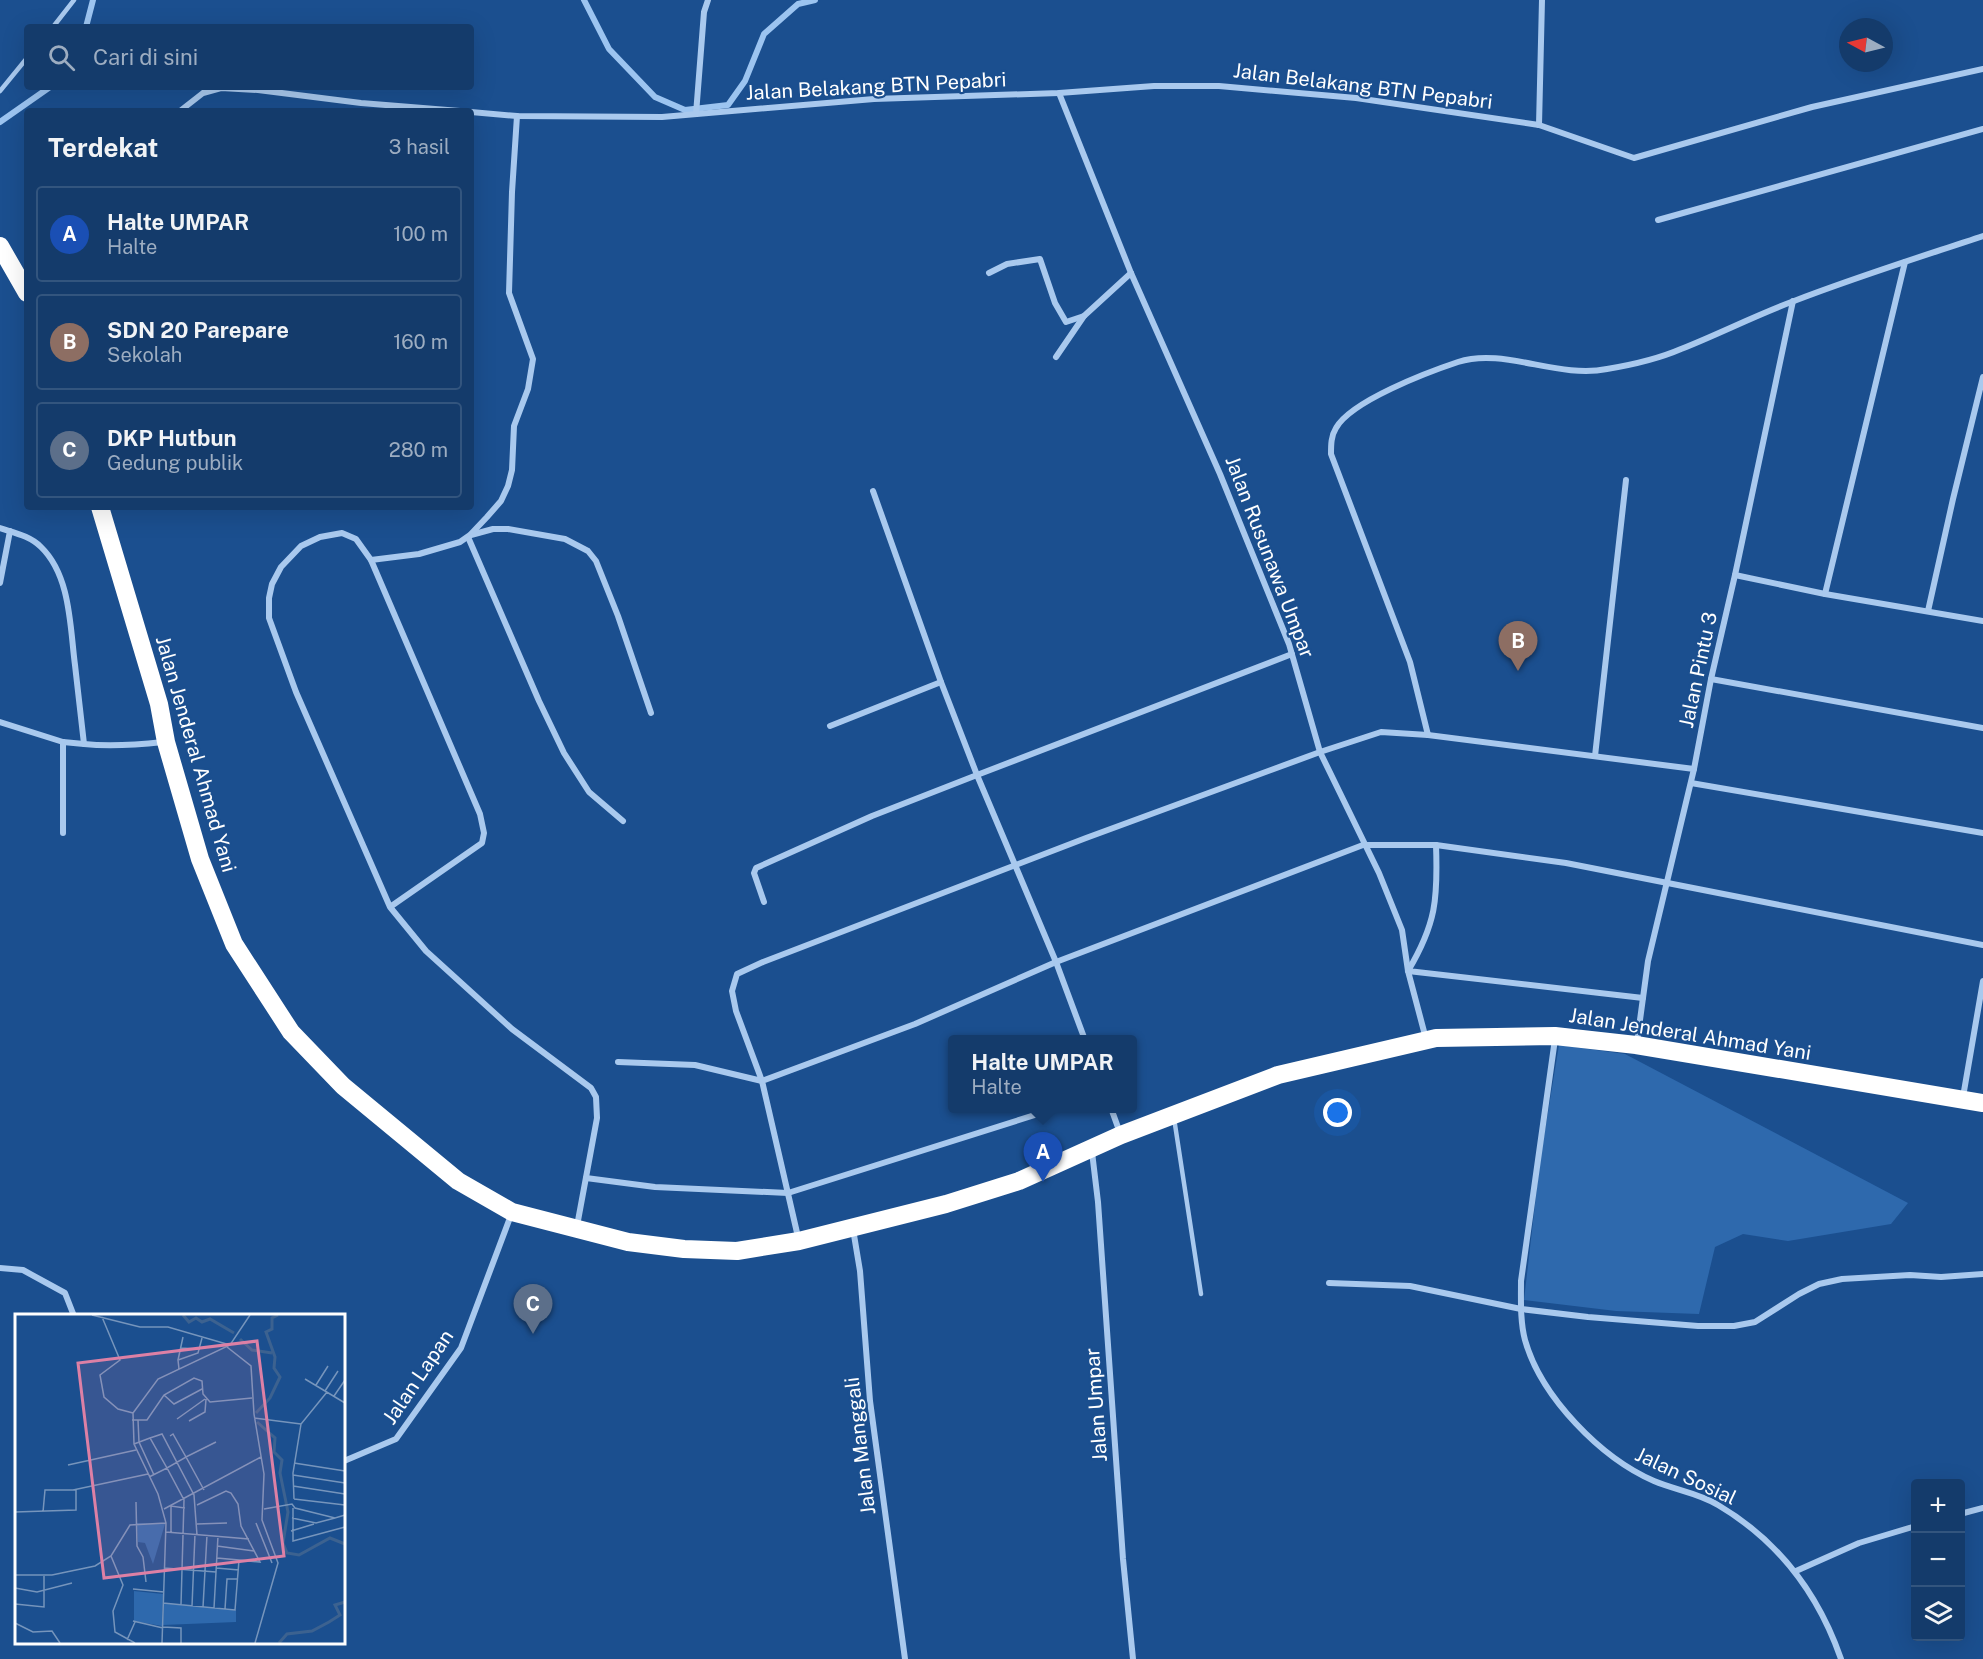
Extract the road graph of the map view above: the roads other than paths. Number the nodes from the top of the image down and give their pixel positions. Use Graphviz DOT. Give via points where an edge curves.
graph roads {
  1 [pos="74,0"];
  2 [pos="708,0"];
  3 [pos="1542,0"];
  4 [pos="55,24"];
  5 [pos="24,62"];
  6 [pos="1983,69"];
  7 [pos="213,90"];
  8 [pos="258,90"];
  9 [pos="0,91"];
  10 [pos="1059,93"];
  11 [pos="184,108"];
  12 [pos="423,108"];
  13 [pos="474,112"];
  14 [pos="696,114"];
  15 [pos="517,116"];
  16 [pos="1539,124"];
  17 [pos="1983,129"];
  18 [pos="1658,220"];
  19 [pos="1983,236"];
  20 [pos="2,256"];
  21 [pos="1905,262"];
  22 [pos="989,273"];
  23 [pos="1131,273"];
  24 [pos="24,283"];
  25 [pos="1793,301"];
  26 [pos="1084,316"];
  27 [pos="1056,357"];
  28 [pos="1983,377"];
  29 [pos="1980,410"];
  30 [pos="1626,480"];
  31 [pos="873,491"];
  32 [pos="101,510"];
  33 [pos="0,528"];
  34 [pos="10,531"];
  35 [pos="469,536"];
  36 [pos="371,560"];
  37 [pos="1735,575"];
  38 [pos="0,583"];
  39 [pos="1825,594"];
  40 [pos="1928,611"];
  41 [pos="1983,621"];
  42 [pos="1292,654"];
  43 [pos="1711,679"];
  44 [pos="941,682"];
  45 [pos="651,713"];
  46 [pos="0,722"];
  47 [pos="830,726"];
  48 [pos="1983,728"];
  49 [pos="1428,735"];
  50 [pos="63,742"];
  51 [pos="166,742"];
  52 [pos="84,744"];
  53 [pos="1320,752"];
  54 [pos="1595,756"];
  55 [pos="1694,769"];
  56 [pos="977,775"];
  57 [pos="1691,783"];
  58 [pos="623,821"];
  59 [pos="1983,833"];
  60 [pos="63,834"];
  61 [pos="1363,844"];
  62 [pos="1436,845"];
  63 [pos="1015,864"];
  64 [pos="1666,882"];
  65 [pos="764,902"];
  66 [pos="390,907"];
  67 [pos="1983,945"];
  68 [pos="1056,963"];
  69 [pos="1408,972"];
  70 [pos="1983,981"];
  71 [pos="1643,998"];
  72 [pos="1083,1035"];
  73 [pos="1555,1036"];
  74 [pos="1426,1040"];
  75 [pos="1636,1045"];
  76 [pos="618,1062"];
  77 [pos="762,1081"];
  78 [pos="1962,1100"];
  79 [pos="1983,1103"];
  80 [pos="1041,1113"];
  81 [pos="1113,1113"];
  82 [pos="1174,1114"];
  83 [pos="1121,1135"];
  84 [pos="1092,1149"];
  85 [pos="586,1178"];
  86 [pos="788,1192"];
  87 [pos="512,1212"];
  88 [pos="576,1229"];
  89 [pos="853,1229"];
  90 [pos="799,1241"];
  91 [pos="0,1268"];
  92 [pos="1983,1274"];
  93 [pos="1329,1283"];
  94 [pos="1201,1294"];
  95 [pos="1521,1309"];
  96 [pos="73,1314"];
  97 [pos="345,1461"];
  98 [pos="1983,1508"];
  99 [pos="1965,1513"];
  100 [pos="1911,1527"];
  101 [pos="1796,1571"];
  102 [pos="905,1659"];
  103 [pos="1133,1659"];
  104 [pos="1842,1659"];
  1 -- 4 [label="lane"];
  2 -- 14 [label="street"];
  3 -- 16 [label="street"];
  5 -- 9 [label="lane"];
  6 -- 16 [label="street, Jalan Belakang BTN Pepabri" via="1812,107 1634,158"];
  7 -- 11 [label="street" via="202,93"];
  8 -- 12 [label="street"];
  10 -- 14 [label="street, Jalan Belakang BTN Pepabri" via="874,99"];
  10 -- 16 [label="street, Jalan Belakang BTN Pepabri" via="1219,86 1356,98"];
  10 -- 23 [label="street, Jalan Rusunawa Umpar"];
  13 -- 15 [label="street, Jalan Belakang BTN Pepabri"];
  14 -- 15 [label="street, Jalan Belakang BTN Pepabri"];
  15 -- 35 [label="street" via="509,293 533,359 531,378 514,426 508,486 501,501"];
  17 -- 18 [label="street"];
  19 -- 21 [label="street"];
  20 -- 24 [label="highway"];
  21 -- 25 [label="street"];
  21 -- 39 [label="street"];
  22 -- 26 [label="street" via="1008,264 1040,259 1066,322"];
  23 -- 26 [label="street"];
  23 -- 42 [label="street, Jalan Rusunawa Umpar" via="1220,474"];
  25 -- 37 [label="street, Jalan Pintu 3"];
  25 -- 49 [label="street" via="1679,350 1606,370 1582,373 1488,358 1461,361 1357,407 1337,425 1331,454 1410,662"];
  26 -- 27 [label="street"];
  28 -- 29 [label="street"];
  29 -- 40 [label="street" via="1953,499"];
  30 -- 54 [label="street"];
  31 -- 44 [label="street"];
  32 -- 51 [label="highway, Jalan Jenderal Ahmad Yani" via="159,704"];
  33 -- 34 [label="street"];
  34 -- 38 [label="street"];
  34 -- 52 [label="street" via="43,549 62,585 69,612"];
  35 -- 36 [label="street" via="437,550"];
  35 -- 45 [label="street" via="508,529 565,539 588,551 596,561 618,616"];
  35 -- 58 [label="street" via="564,753 589,792"];
  36 -- 66 [label="street" via="480,814 484,833 482,843"];
  36 -- 66 [label="street" via="356,539 342,533 301,546 281,567 272,584 269,618 296,692"];
  37 -- 39 [label="street"];
  37 -- 43 [label="street, Jalan Pintu 3"];
  39 -- 40 [label="street"];
  40 -- 41 [label="street"];
  42 -- 53 [label="street, Jalan Rusunawa Umpar"];
  42 -- 56 [label="street"];
  43 -- 48 [label="street"];
  43 -- 55 [label="street, Jalan Pintu 3"];
  44 -- 47 [label="street"];
  44 -- 56 [label="street"];
  46 -- 50 [label="street"];
  49 -- 53 [label="street" via="1381,732"];
  49 -- 54 [label="street"];
  50 -- 52 [label="street"];
  50 -- 60 [label="street"];
  51 -- 52 [label="street"];
  51 -- 87 [label="highway, Jalan Jenderal Ahmad Yani" via="200,859 234,944 291,1032 343,1086 449,1174"];
  53 -- 61 [label="street, Jalan Rusunawa Umpar"];
  53 -- 63 [label="street"];
  54 -- 55 [label="street"];
  55 -- 57 [label="street, Jalan Pintu 3"];
  56 -- 63 [label="street"];
  56 -- 65 [label="street" via="756,868 754,873"];
  57 -- 59 [label="street"];
  57 -- 64 [label="street, Jalan Pintu 3"];
  61 -- 62 [label="street"];
  61 -- 68 [label="street"];
  61 -- 69 [label="street, Jalan Rusunawa Umpar" via="1402,930"];
  62 -- 64 [label="street"];
  62 -- 69 [label="street" via="1436,905 1428,935"];
  63 -- 68 [label="street"];
  63 -- 77 [label="street" via="737,974 732,991 736,1011"];
  64 -- 67 [label="street"];
  64 -- 71 [label="street, Jalan Pintu 3"];
  66 -- 85 [label="street" via="426,951 512,1029 591,1088 596,1097 597,1118"];
  68 -- 72 [label="street"];
  68 -- 77 [label="street" via="915,1024"];
  69 -- 71 [label="street"];
  69 -- 74 [label="street, Jalan Rusunawa Umpar"];
  70 -- 78 [label="street"];
  71 -- 75 [label="street, Jalan Pintu 3"];
  73 -- 74 [label="highway, Jalan Jenderal Ahmad Yani"];
  73 -- 75 [label="highway, Jalan Jenderal Ahmad Yani"];
  73 -- 95 [label="street, Jalan Sosial" via="1521,1281"];
  74 -- 82 [label="highway, Jalan Jenderal Ahmad Yani" via="1278,1075"];
  75 -- 78 [label="highway, Jalan Jenderal Ahmad Yani"];
  76 -- 77 [label="street" via="695,1065"];
  77 -- 86 [label="street"];
  78 -- 79 [label="highway, Jalan Jenderal Ahmad Yani"];
  80 -- 86 [label="street"];
  81 -- 83 [label="street"];
  82 -- 83 [label="highway, Jalan Jenderal Ahmad Yani"];
  82 -- 94 [label="lane"];
  83 -- 84 [label="highway, Jalan Jenderal Ahmad Yani"];
  84 -- 89 [label="highway, Jalan Jenderal Ahmad Yani" via="1019,1181"];
  84 -- 103 [label="street, Jalan Umpar"];
  85 -- 86 [label="street" via="655,1187"];
  85 -- 88 [label="street"];
  86 -- 90 [label="street"];
  87 -- 88 [label="highway, Jalan Jenderal Ahmad Yani"];
  87 -- 97 [label="street, Jalan Lapan" via="461,1348 396,1439"];
  88 -- 90 [label="highway, Jalan Jenderal Ahmad Yani" via="628,1242 684,1249 737,1251"];
  89 -- 90 [label="highway, Jalan Jenderal Ahmad Yani"];
  89 -- 102 [label="street, Jalan Manggali" via="870,1401"];
  91 -- 96 [label="street" via="23,1270 65,1293"];
  92 -- 95 [label="street" via="1842,1279 1819,1284 1755,1322 1734,1326"];
  93 -- 95 [label="street" via="1410,1286"];
  95 -- 101 [label="street, Jalan Sosial" via="1534,1365 1563,1411 1580,1428 1622,1465 1656,1482 1716,1503"];
  98 -- 99 [label="street"];
  100 -- 101 [label="street" via="1859,1543"];
  101 -- 104 [label="street, Jalan Sosial" via="1821,1611"];
}
